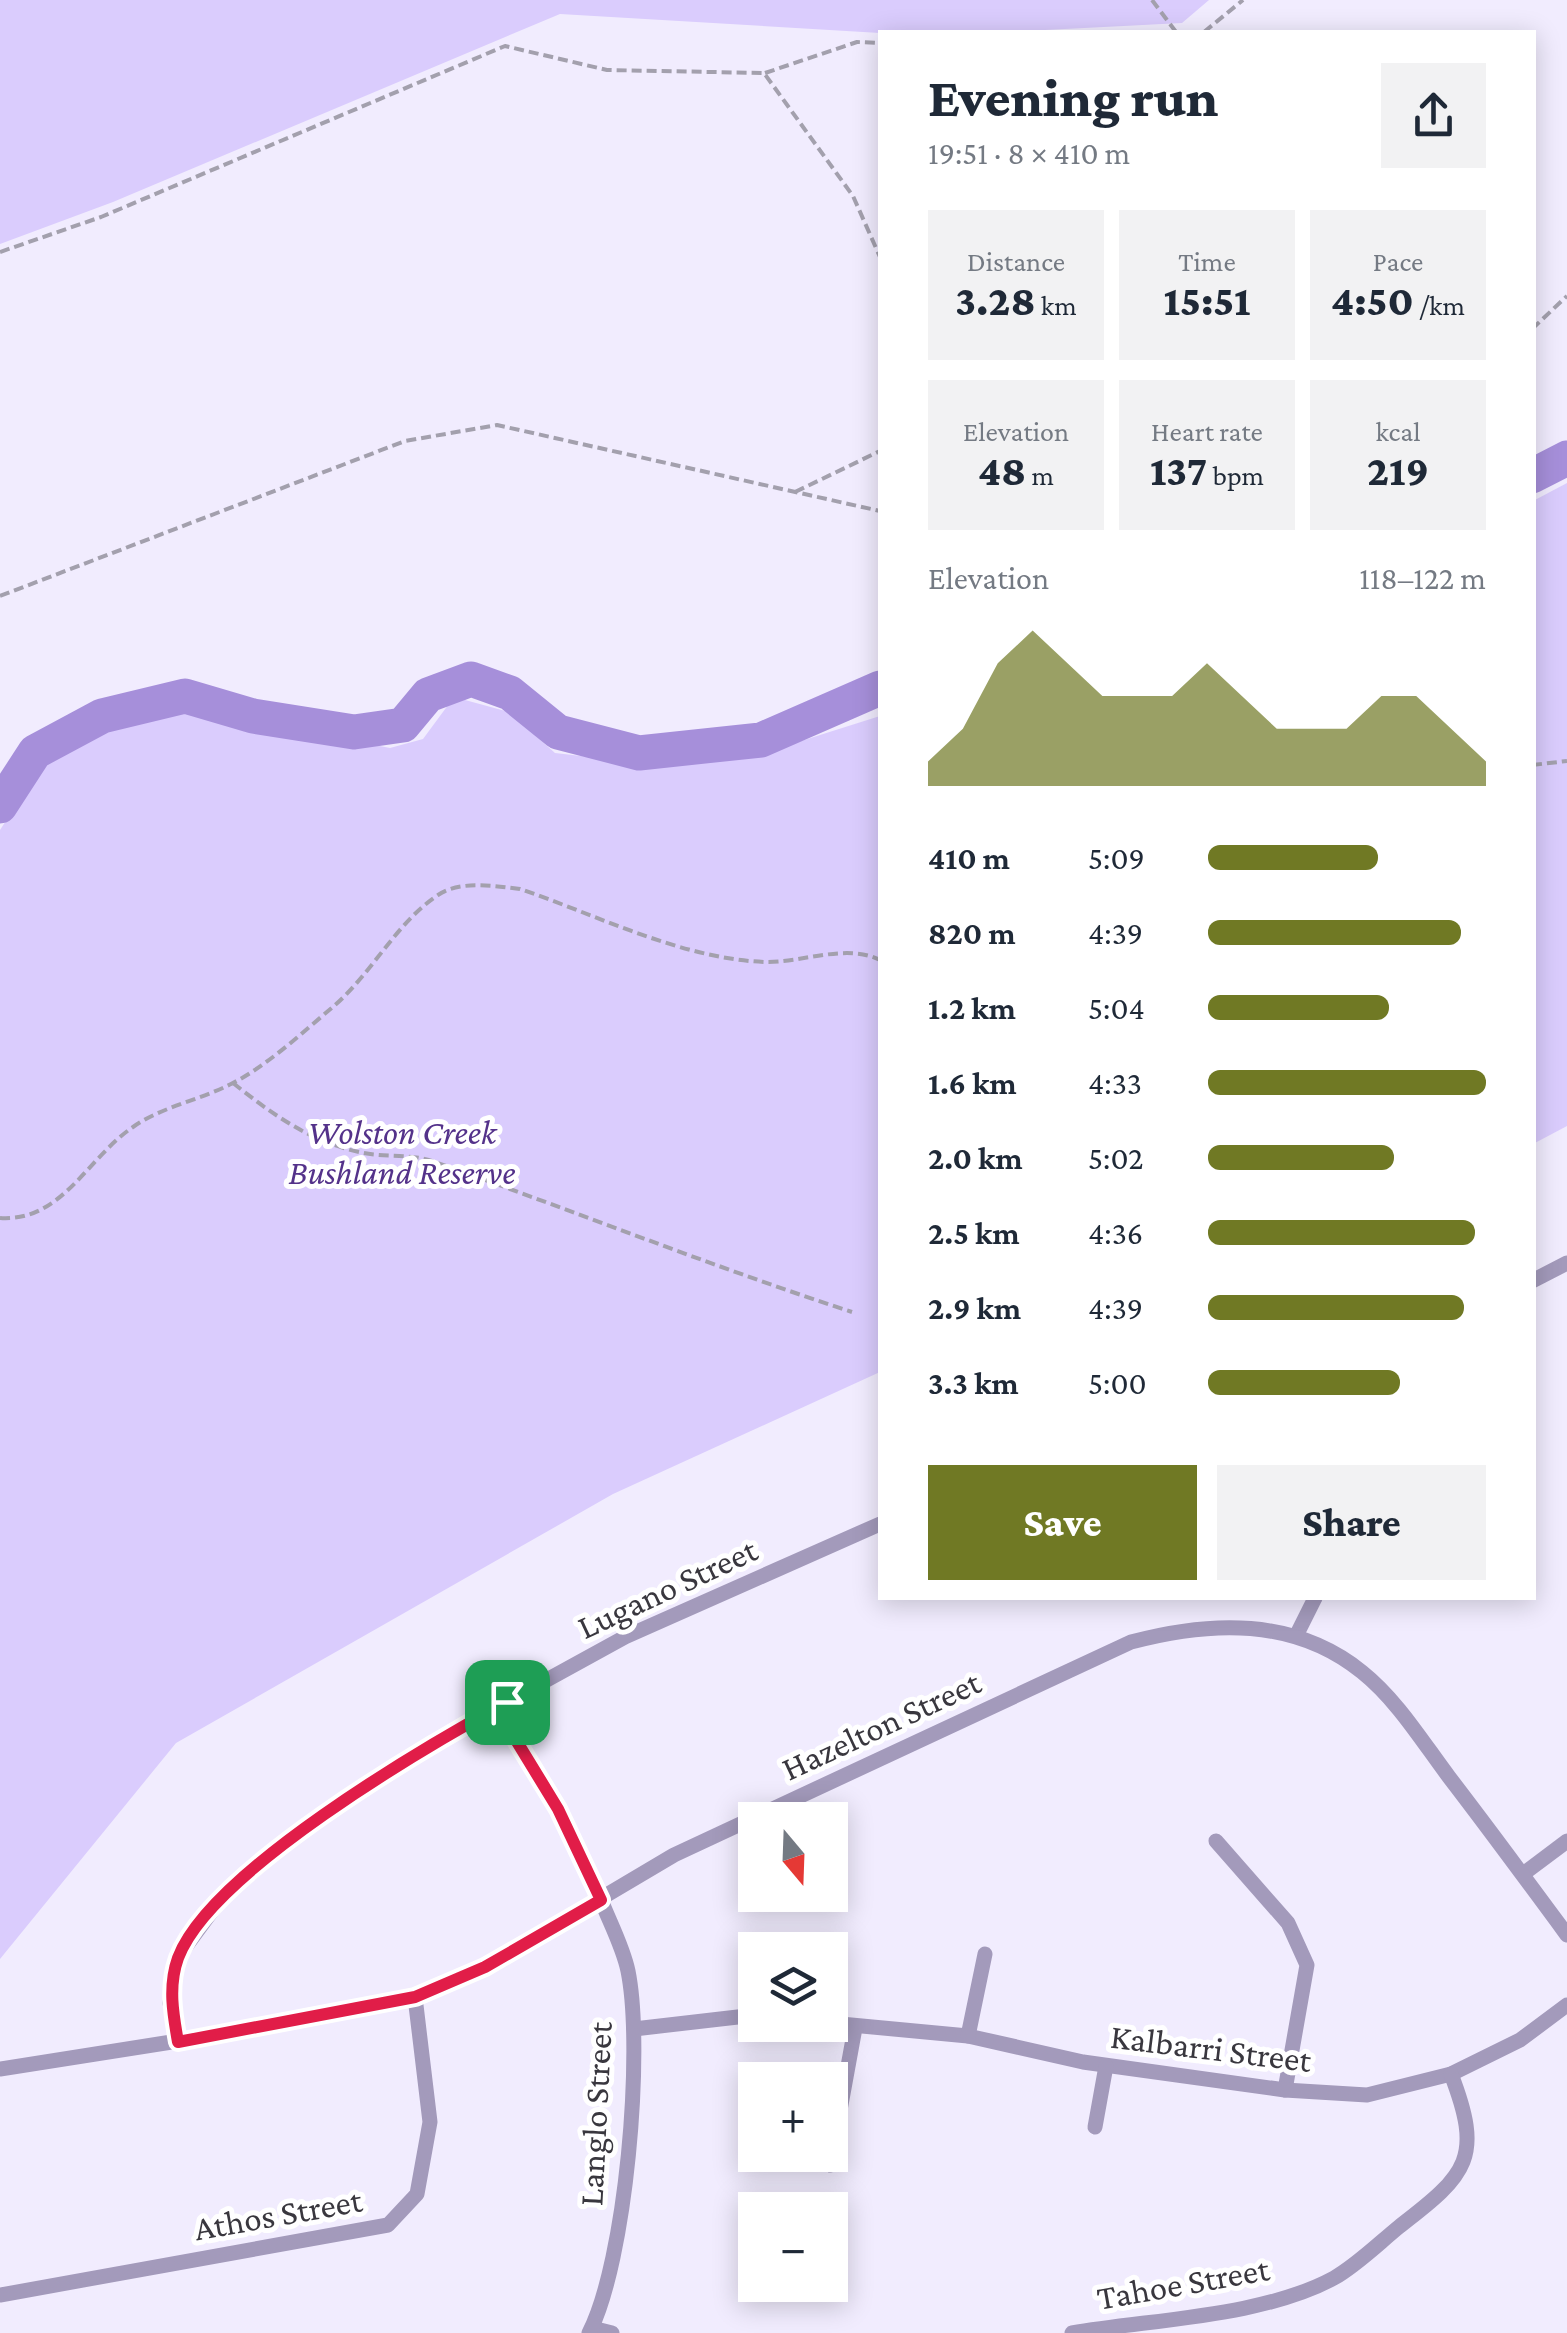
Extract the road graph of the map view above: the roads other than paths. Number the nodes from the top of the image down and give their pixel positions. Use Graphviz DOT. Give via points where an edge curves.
graph roads {
  1 [pos="1567,1263"];
  2 [pos="1536,1280"];
  3 [pos="878,1525"];
  4 [pos="1314,1600"];
  5 [pos="1296,1636"];
  6 [pos="1216,1841"];
  7 [pos="1567,1841"];
  8 [pos="1523,1874"];
  9 [pos="601,1900"];
  10 [pos="1567,1936"];
  11 [pos="984,1954"];
  12 [pos="415,1997"];
  13 [pos="1567,2005"];
  14 [pos="738,2017"];
  15 [pos="848,2027"];
  16 [pos="634,2028"];
  17 [pos="856,2028"];
  18 [pos="968,2036"];
  19 [pos="178,2042"];
  20 [pos="1106,2066"];
  21 [pos="0,2068"];
  22 [pos="848,2070"];
  23 [pos="1452,2074"];
  24 [pos="1285,2090"];
  25 [pos="1095,2127"];
  26 [pos="0,2295"];
  27 [pos="591,2330"];
  28 [pos="612,2333"];
  29 [pos="1072,2333"];
  1 -- 2 [label="street"];
  3 -- 19 [label="street, Lugano Street" via="626,1637 450,1733 293,1836 220,1900 178,1957 170,2003"];
  4 -- 5 [label="street"];
  5 -- 8 [label="street, Hazelton Street" via="1360,1670 1397,1708"];
  5 -- 9 [label="street, Hazelton Street" via="1242,1625 1182,1628 1131,1642 674,1855"];
  6 -- 24 [label="street" via="1288,1923 1308,1965"];
  7 -- 8 [label="street"];
  8 -- 10 [label="street, Hazelton Street"];
  9 -- 12 [label="street, Hazelton Street" via="485,1967"];
  9 -- 16 [label="street, Langlo Street" via="628,1969"];
  11 -- 18 [label="street"];
  12 -- 19 [label="street, Hazelton Street"];
  12 -- 26 [label="street, Athos Street" via="430,2122 417,2194 388,2225"];
  13 -- 23 [label="street, Kalbarri Street" via="1520,2040"];
  14 -- 16 [label="street"];
  15 -- 17 [label="street, Kalbarri Street"];
  16 -- 27 [label="street, Langlo Street" via="622,2216"];
  17 -- 18 [label="street, Kalbarri Street"];
  17 -- 22 [label="street"];
  18 -- 20 [label="street, Kalbarri Street"];
  19 -- 21 [label="street, Hazelton Street"];
  20 -- 24 [label="street, Kalbarri Street"];
  20 -- 25 [label="street"];
  23 -- 24 [label="street, Kalbarri Street" via="1366,2095"];
  23 -- 29 [label="street, Tahoe Street" via="1470,2122 1465,2164 1434,2200 1334,2278 1276,2300"];
  27 -- 28 [label="street"];
}
